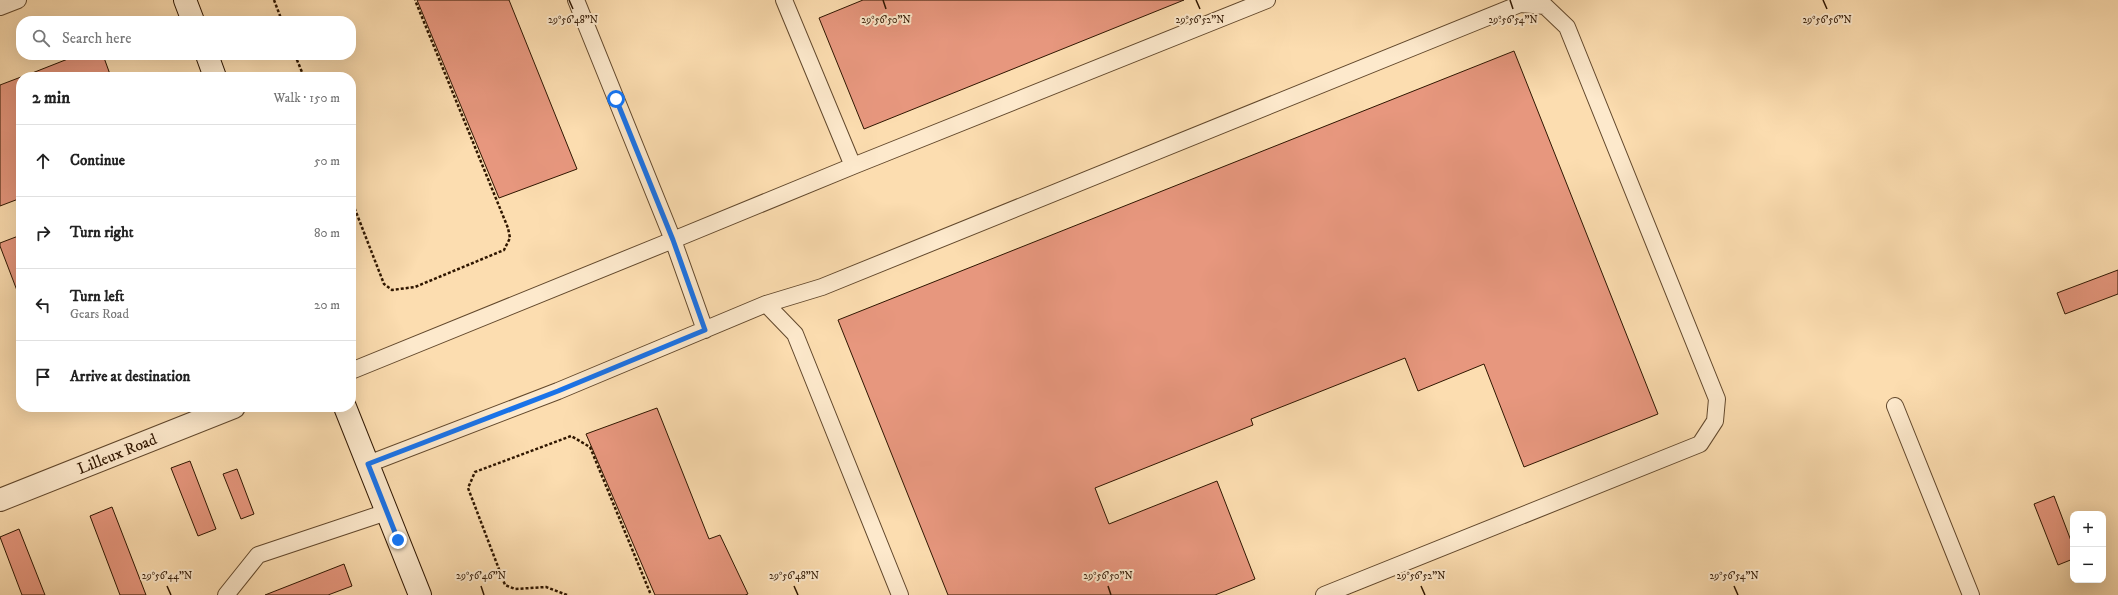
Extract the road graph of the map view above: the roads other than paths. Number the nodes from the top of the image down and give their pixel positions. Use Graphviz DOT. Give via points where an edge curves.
graph roads {
  1 [pos="18,0"];
  2 [pos="185,0"];
  3 [pos="576,0"];
  4 [pos="784,0"];
  5 [pos="1267,0"];
  6 [pos="0,7"];
  7 [pos="191,16"];
  8 [pos="209,60"];
  9 [pos="213,72"];
  10 [pos="853,166"];
  11 [pos="673,240"];
  12 [pos="766,304"];
  13 [pos="705,330"];
  14 [pos="356,369"];
  15 [pos="1895,406"];
  16 [pos="221,412"];
  17 [pos="347,412"];
  18 [pos="368,464"];
  19 [pos="0,500"];
  20 [pos="387,512"];
  21 [pos="226,595"];
  22 [pos="420,595"];
  23 [pos="900,595"];
  24 [pos="1324,595"];
  25 [pos="1971,595"];
  1 -- 6 [label="lane"];
  2 -- 7 [label="main road"];
  3 -- 11 [label="lane"];
  4 -- 10 [label="lane"];
  5 -- 10 [label="lane"];
  8 -- 9 [label="main road"];
  10 -- 11 [label="lane"];
  11 -- 13 [label="lane"];
  11 -- 14 [label="lane"];
  12 -- 13 [label="lane"];
  12 -- 23 [label="lane" via="795,334"];
  12 -- 24 [label="lane" via="822,287 1520,4 1545,6 1567,27 1717,399 1716,420 1700,444"];
  13 -- 18 [label="lane" via="558,391"];
  15 -- 25 [label="lane"];
  16 -- 19 [label="main road, Lilleux Road"];
  17 -- 18 [label="main road"];
  18 -- 20 [label="main road"];
  20 -- 21 [label="lane" via="258,555"];
  20 -- 22 [label="main road"];
}
